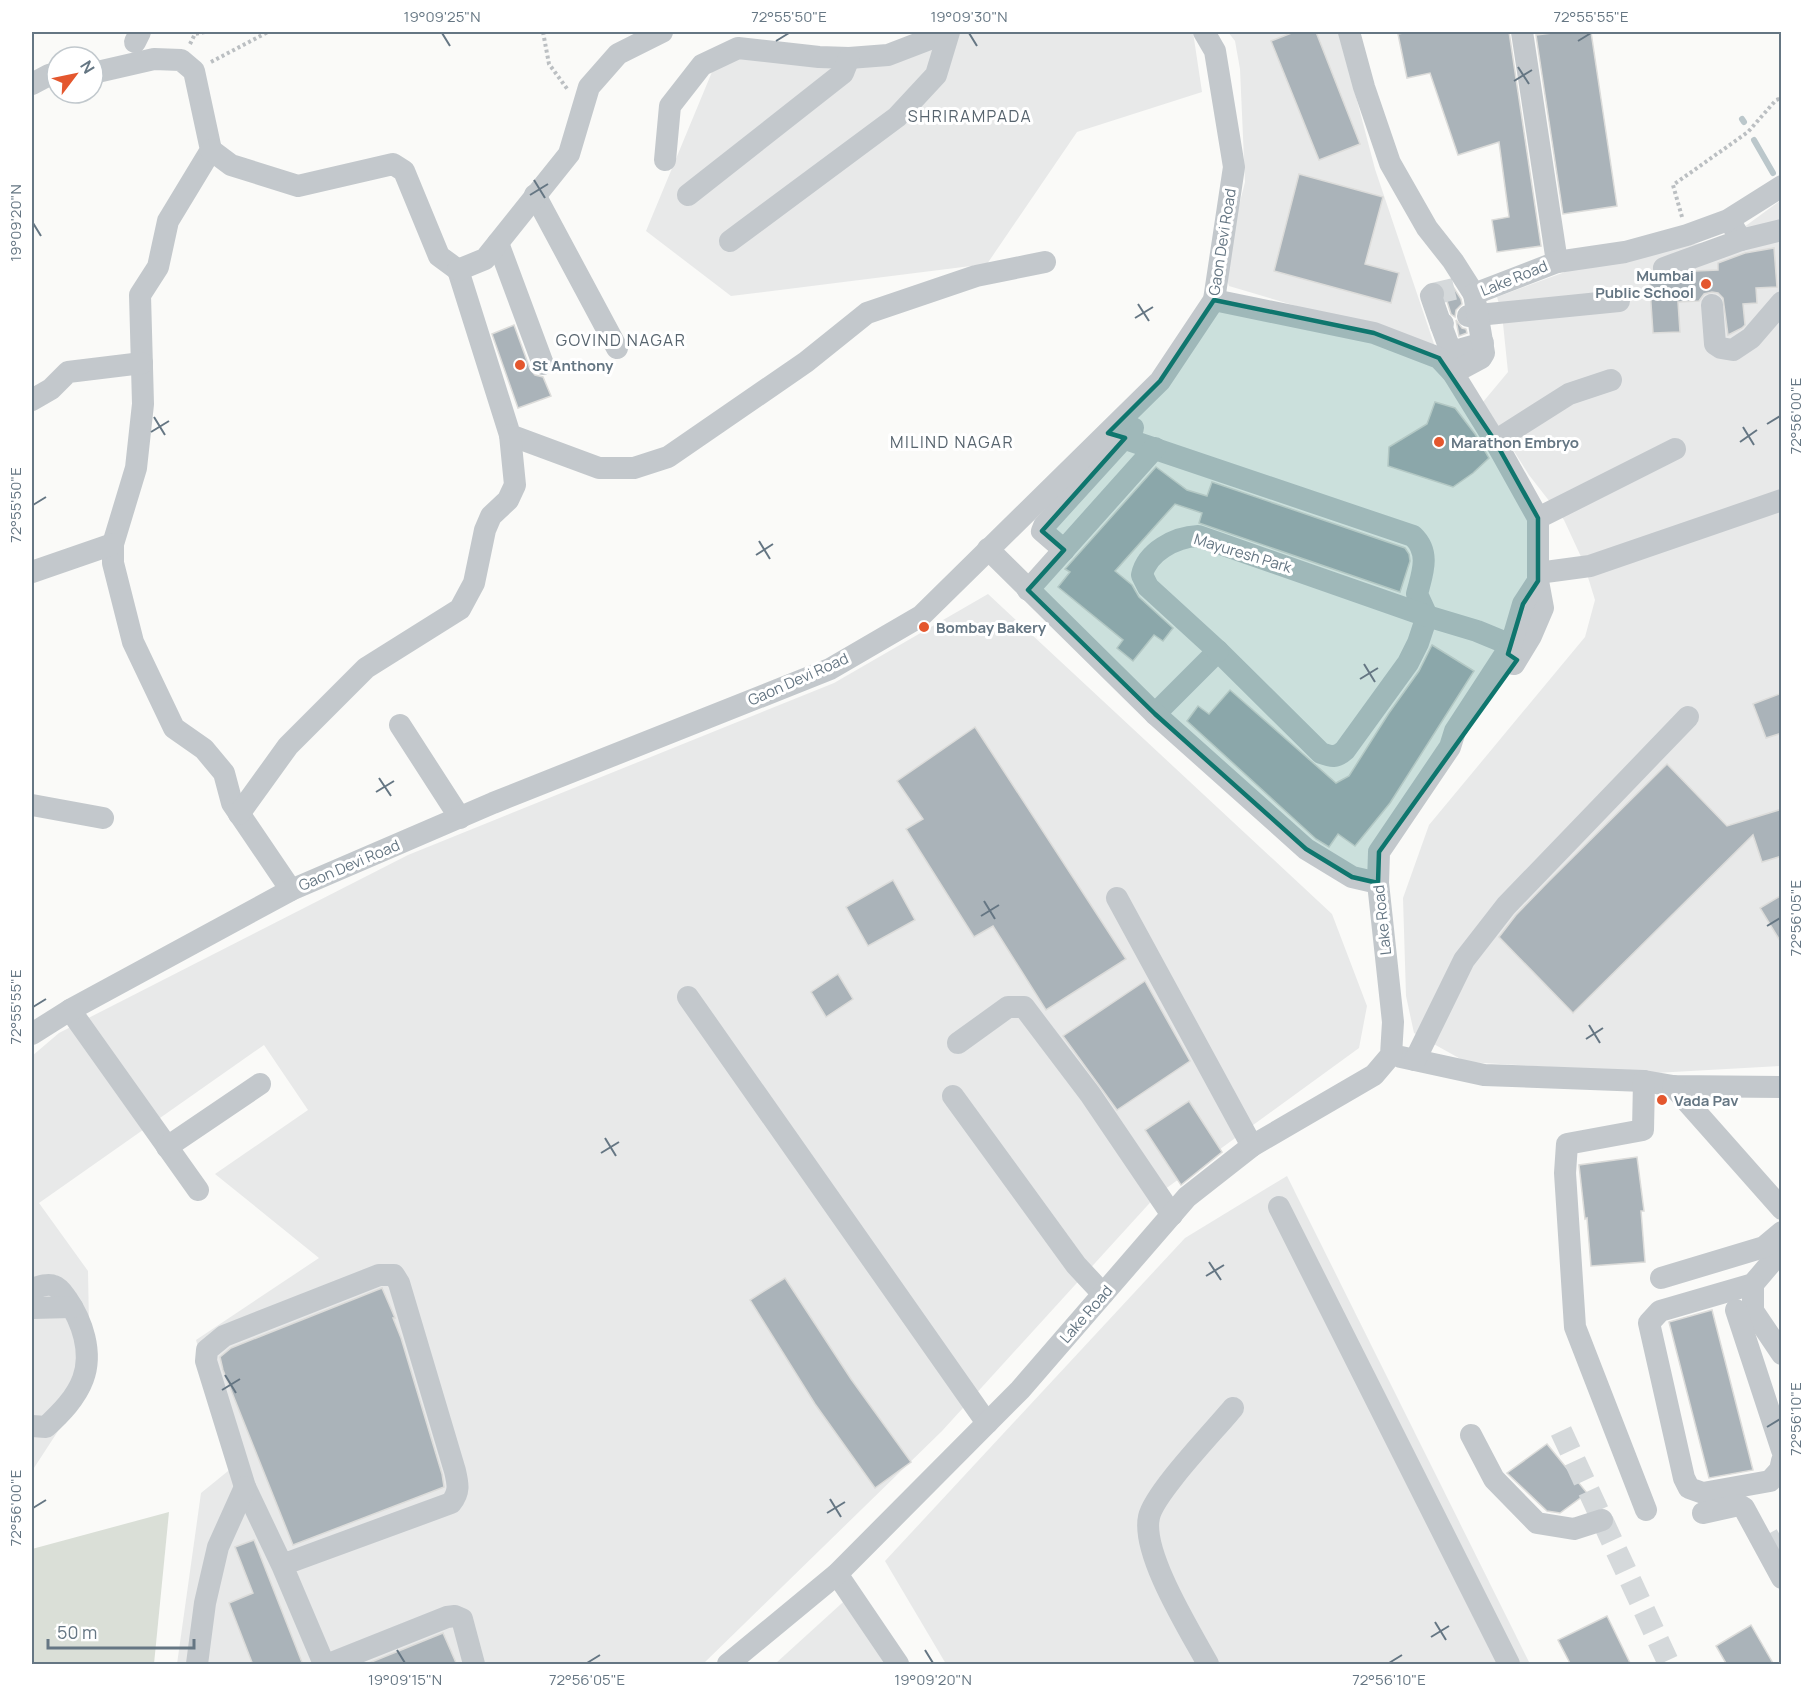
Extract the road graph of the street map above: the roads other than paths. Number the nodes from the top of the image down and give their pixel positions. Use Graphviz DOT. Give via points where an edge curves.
graph roads {
  1 [pos="662,32"];
  2 [pos="948,32"];
  3 [pos="1204,32"];
  4 [pos="1348,32"];
  5 [pos="1522,32"];
  6 [pos="138,37"];
  7 [pos="849,58"];
  8 [pos="105,62"];
  9 [pos="105,70"];
  10 [pos="45,78"];
  11 [pos="32,86"];
  12 [pos="211,150"];
  13 [pos="665,160"];
  14 [pos="1782,186"];
  15 [pos="535,195"];
  16 [pos="688,195"];
  17 [pos="1728,220"];
  18 [pos="1782,230"];
  19 [pos="1741,240"];
  20 [pos="730,241"];
  21 [pos="498,243"];
  22 [pos="1045,262"];
  23 [pos="1557,262"];
  24 [pos="1664,268"];
  25 [pos="458,270"];
  26 [pos="1433,294"];
  27 [pos="1214,300"];
  28 [pos="1619,301"];
  29 [pos="1782,302"];
  30 [pos="1712,305"];
  31 [pos="1470,306"];
  32 [pos="617,348"];
  33 [pos="141,363"];
  34 [pos="543,364"];
  35 [pos="1455,364"];
  36 [pos="1611,380"];
  37 [pos="32,400"];
  38 [pos="1142,418"];
  39 [pos="510,435"];
  40 [pos="1117,435"];
  41 [pos="1495,441"];
  42 [pos="1155,448"];
  43 [pos="1675,449"];
  44 [pos="1782,500"];
  45 [pos="1538,518"];
  46 [pos="113,544"];
  47 [pos="988,549"];
  48 [pos="1064,550"];
  49 [pos="32,572"];
  50 [pos="1538,577"];
  51 [pos="1028,590"];
  52 [pos="1427,616"];
  53 [pos="1513,648"];
  54 [pos="1218,651"];
  55 [pos="1155,714"];
  56 [pos="1688,717"];
  57 [pos="400,725"];
  58 [pos="1427,767"];
  59 [pos="32,805"];
  60 [pos="239,814"];
  61 [pos="103,818"];
  62 [pos="460,818"];
  63 [pos="1378,883"];
  64 [pos="291,890"];
  65 [pos="1118,898"];
  66 [pos="688,997"];
  67 [pos="70,1010"];
  68 [pos="32,1034"];
  69 [pos="958,1043"];
  70 [pos="1391,1055"];
  71 [pos="1415,1060"];
  72 [pos="1644,1081"];
  73 [pos="260,1084"];
  74 [pos="1673,1086"];
  75 [pos="1782,1087"];
  76 [pos="953,1096"];
  77 [pos="1252,1146"];
  78 [pos="167,1147"];
  79 [pos="198,1190"];
  80 [pos="1279,1207"];
  81 [pos="1782,1209"];
  82 [pos="1172,1215"];
  83 [pos="1782,1232"];
  84 [pos="1782,1250"];
  85 [pos="1661,1278"];
  86 [pos="1753,1284"];
  87 [pos="32,1289"];
  88 [pos="1103,1294"];
  89 [pos="72,1307"];
  90 [pos="32,1308"];
  91 [pos="1736,1310"];
  92 [pos="1782,1354"];
  93 [pos="1233,1408"];
  94 [pos="987,1423"];
  95 [pos="32,1426"];
  96 [pos="1471,1435"];
  97 [pos="1782,1450"];
  98 [pos="1782,1461"];
  99 [pos="245,1487"];
  100 [pos="1646,1510"];
  101 [pos="1703,1513"];
  102 [pos="1602,1520"];
  103 [pos="282,1565"];
  104 [pos="837,1574"];
  105 [pos="1781,1574"];
  106 [pos="197,1665"];
  107 [pos="324,1665"];
  108 [pos="329,1665"];
  109 [pos="474,1665"];
  110 [pos="728,1665"];
  111 [pos="898,1665"];
  112 [pos="1208,1665"];
  113 [pos="1509,1665"];
  1 -- 15 [label="street" via="618,54 589,87 569,154"];
  2 -- 7 [label="street" via="888,55"];
  2 -- 20 [label="street" via="936,75 897,117"];
  3 -- 27 [label="street, Gaon Devi Road" via="1215,51 1234,167"];
  4 -- 31 [label="street" via="1390,164 1427,228 1453,261"];
  5 -- 23 [label="street"];
  6 -- 8 [label="street" via="129,52"];
  7 -- 13 [label="street" via="738,48 702,65 670,106"];
  7 -- 16 [label="street" via="843,73"];
  9 -- 12 [label="street" via="154,59 181,60 194,71"];
  10 -- 11 [label="street"];
  12 -- 25 [label="street" via="231,165 298,186 393,164 404,171 439,256"];
  12 -- 33 [label="street" via="168,221 158,267 140,295"];
  14 -- 17 [label="street, Lake Road"];
  15 -- 21 [label="street"];
  15 -- 32 [label="street"];
  17 -- 19 [label="street"];
  17 -- 23 [label="street, Lake Road" via="1625,252"];
  18 -- 19 [label="street"];
  19 -- 24 [label="street"];
  21 -- 25 [label="street" via="486,258"];
  21 -- 34 [label="street"];
  22 -- 39 [label="street" via="976,276 867,313 782,380 660,460 634,468 599,468"];
  23 -- 31 [label="street, Lake Road"];
  25 -- 39 [label="street"];
  26 -- 35 [label="street"];
  27 -- 35 [label="street" via="1374,333"];
  27 -- 40 [label="street, Gaon Devi Road" via="1160,381"];
  28 -- 31 [label="street"];
  29 -- 30 [label="street" via="1751,338 1733,350 1715,344"];
  31 -- 35 [label="street, Lake Road" via="1484,353 1481,358"];
  33 -- 37 [label="street" via="68,372"];
  33 -- 46 [label="street" via="143,404 136,468"];
  35 -- 41 [label="street"];
  36 -- 41 [label="street" via="1569,394"];
  38 -- 40 [label="street"];
  39 -- 60 [label="street" via="515,485 508,500 491,516 474,583 460,609 366,668 288,746"];
  40 -- 42 [label="street"];
  40 -- 47 [label="street, Gaon Devi Road"];
  40 -- 48 [label="street" via="1044,526 1042,531"];
  41 -- 45 [label="street"];
  42 -- 48 [label="street"];
  42 -- 52 [label="street" via="1413,536 1424,551 1417,594"];
  43 -- 45 [label="street"];
  44 -- 50 [label="street" via="1590,566"];
  45 -- 50 [label="street"];
  46 -- 49 [label="street"];
  46 -- 60 [label="street" via="113,563 133,642 174,728 204,749 224,773"];
  47 -- 51 [label="street"];
  47 -- 62 [label="street, Gaon Devi Road" via="921,616 830,669"];
  48 -- 51 [label="street"];
  50 -- 53 [label="street" via="1543,608"];
  51 -- 55 [label="street"];
  52 -- 53 [label="street" via="1477,631"];
  52 -- 54 [label="street" via="1407,663 1339,756 1321,753"];
  52 -- 54 [label="street, Mayuresh Park" via="1198,536 1186,536 1172,541 1144,563 1142,575 1148,587"];
  53 -- 58 [label="street" via="1497,658"];
  53 -- 63 [label="street, Lake Road" via="1462,738 1450,747 1379,852"];
  54 -- 55 [label="street"];
  55 -- 63 [label="street" via="1306,849 1352,877"];
  56 -- 71 [label="street" via="1506,906 1464,960"];
  57 -- 62 [label="street"];
  59 -- 61 [label="street"];
  60 -- 64 [label="street"];
  62 -- 64 [label="street, Gaon Devi Road"];
  63 -- 70 [label="street, Lake Road" via="1393,1022"];
  64 -- 67 [label="street, Gaon Devi Road"];
  65 -- 77 [label="street"];
  66 -- 94 [label="street"];
  67 -- 68 [label="street, Gaon Devi Road"];
  67 -- 78 [label="street"];
  69 -- 82 [label="street" via="1008,1007 1024,1007"];
  70 -- 71 [label="street"];
  70 -- 77 [label="street, Lake Road" via="1374,1075"];
  71 -- 72 [label="street" via="1484,1075"];
  72 -- 74 [label="street"];
  72 -- 100 [label="street" via="1643,1130 1567,1144 1565,1173 1575,1328"];
  73 -- 78 [label="street"];
  74 -- 75 [label="street"];
  74 -- 81 [label="street"];
  76 -- 88 [label="street" via="1076,1265"];
  77 -- 82 [label="street, Lake Road" via="1187,1197"];
  78 -- 79 [label="street"];
  80 -- 113 [label="street"];
  82 -- 88 [label="street, Lake Road"];
  83 -- 85 [label="street" via="1764,1247"];
  84 -- 86 [label="street"];
  86 -- 92 [label="street" via="1753,1311"];
  86 -- 98 [label="street" via="1660,1311 1649,1323 1689,1488 1703,1493 1770,1481"];
  87 -- 89 [label="street" via="57,1287"];
  88 -- 94 [label="street, Lake Road"];
  89 -- 90 [label="street"];
  89 -- 95 [label="street" via="83,1328 83,1378 56,1418 46,1427"];
  91 -- 97 [label="street"];
  93 -- 112 [label="street" via="1162,1492 1149,1516 1149,1540 1162,1577"];
  94 -- 104 [label="street, Lake Road"];
  96 -- 102 [label="street" via="1494,1479 1538,1523 1574,1529"];
  99 -- 103 [label="street"];
  99 -- 103 [label="street" via="206,1361 207,1350 224,1336 378,1275 394,1275 455,1471 457,1496 451,1503"];
  99 -- 106 [label="street" via="218,1547"];
  101 -- 105 [label="street" via="1739,1505 1744,1508"];
  103 -- 107 [label="street"];
  104 -- 110 [label="street, Lake Road"];
  104 -- 111 [label="street"];
  108 -- 109 [label="street" via="455,1616 462,1619"];
}
